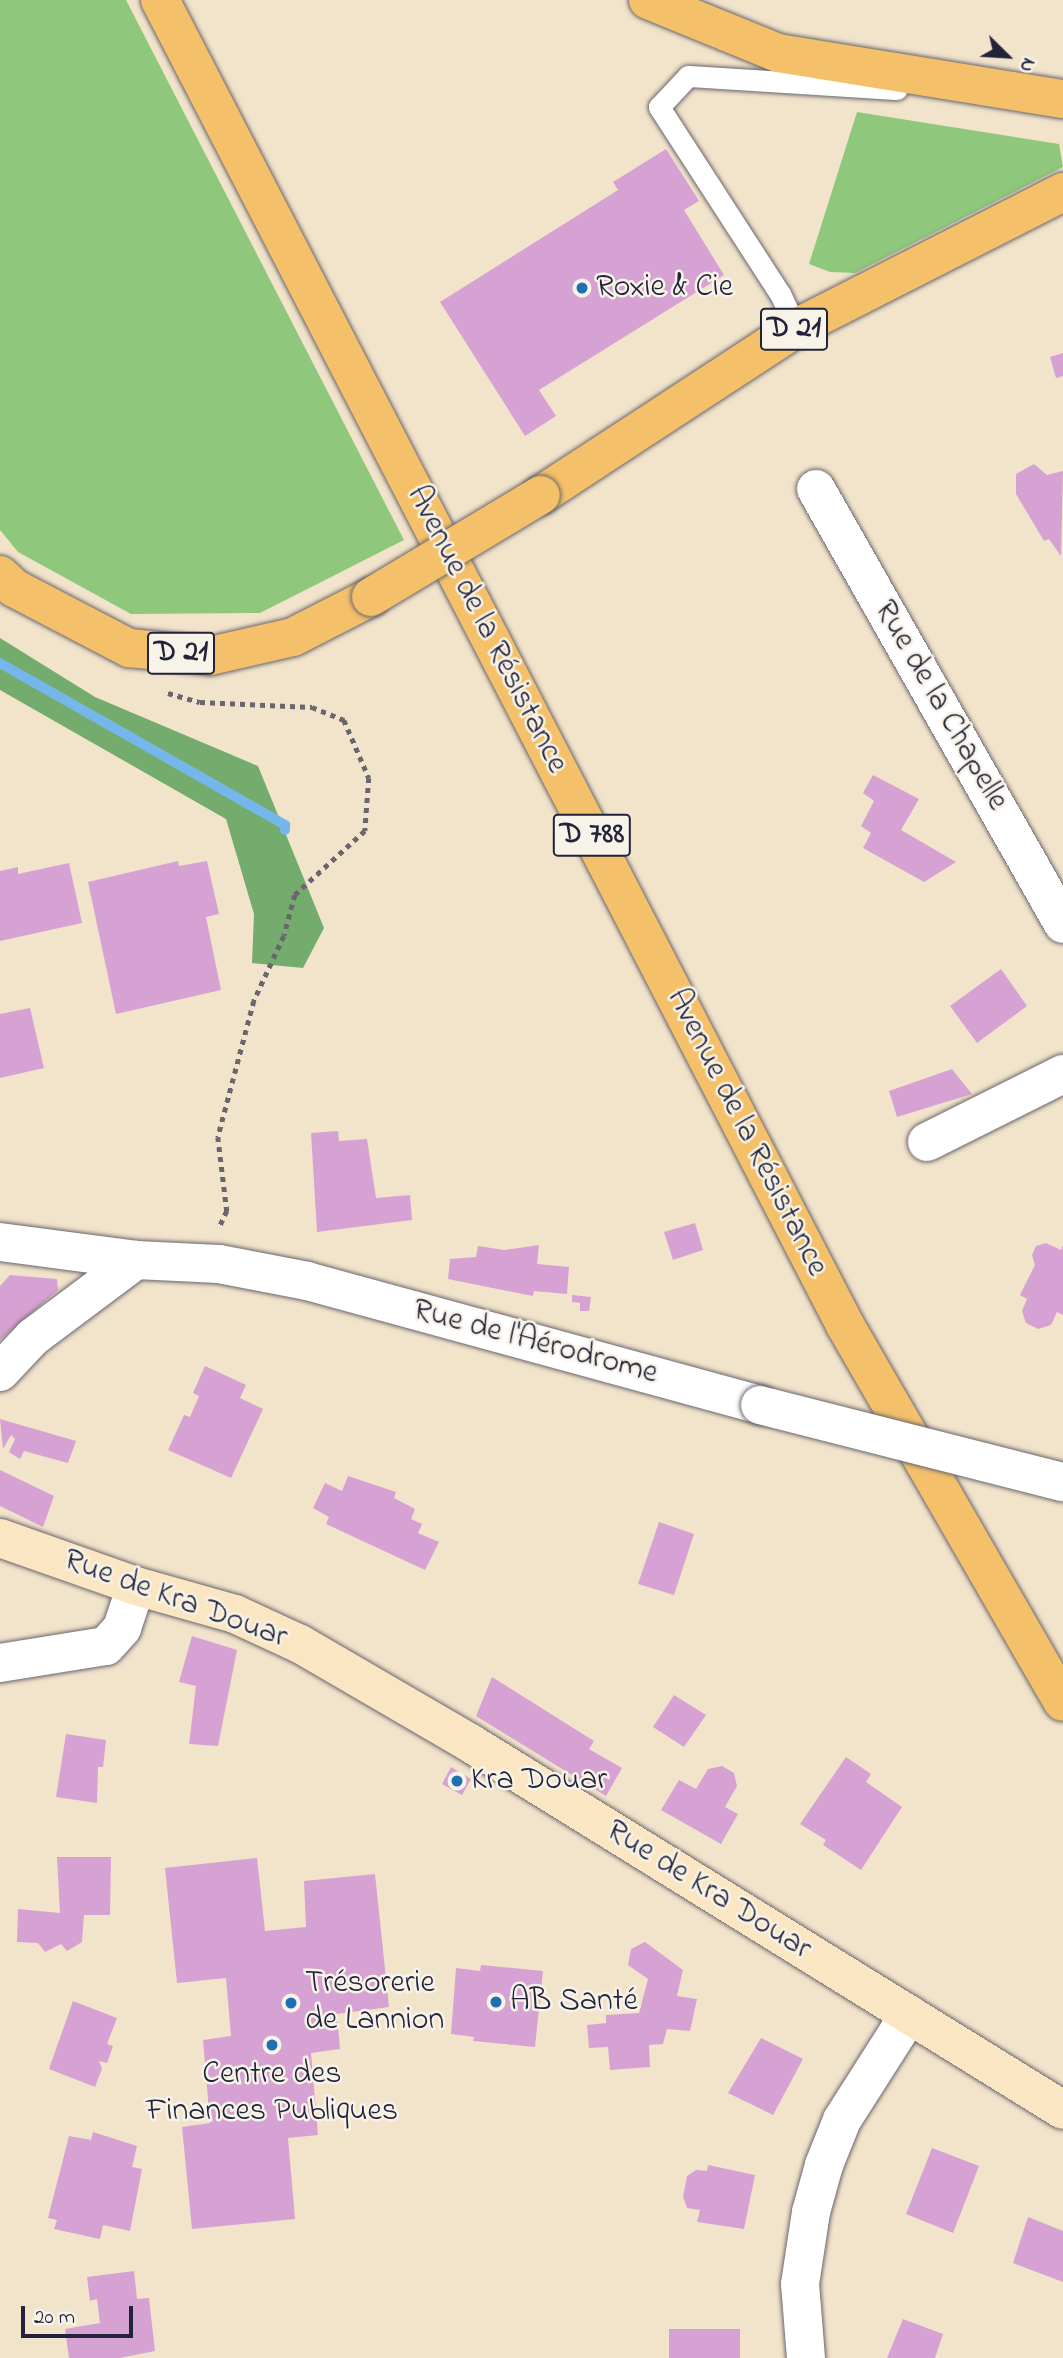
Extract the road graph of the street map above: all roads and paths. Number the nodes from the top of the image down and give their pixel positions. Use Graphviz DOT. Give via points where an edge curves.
graph roads {
  1 [pos="160,0"];
  2 [pos="648,0"];
  3 [pos="1062,100"];
  4 [pos="1063,192"];
  5 [pos="796,328"];
  6 [pos="816,489"];
  7 [pos="0,575"];
  8 [pos="163,692"];
  9 [pos="1063,924"];
  10 [pos="1063,1074"];
  11 [pos="928,1142"];
  12 [pos="0,1242"];
  13 [pos="136,1260"];
  14 [pos="203,1262"];
  15 [pos="0,1372"];
  16 [pos="1063,1482"];
  17 [pos="0,1538"];
  18 [pos="136,1586"];
  19 [pos="1039,1661"];
  20 [pos="0,1663"];
  21 [pos="1063,1690"];
  22 [pos="1063,1702"];
  23 [pos="909,2015"];
  24 [pos="1063,2110"];
  25 [pos="806,2358"];
  1 -- 19 [label="main road, Avenue de la Résistance / D 788" via="845,1325"];
  2 -- 3 [label="main road" via="778,53"];
  3 -- 5 [label="lane" via="688,76 659,107 780,294"];
  4 -- 5 [label="main road, D 21"];
  5 -- 7 [label="main road, D 21, bridge" via="541,495 371,597 293,637 210,656 129,648 14,588"];
  6 -- 9 [label="street, Rue de la Chapelle"];
  8 -- 14 [label="path" via="200,702 312,708 344,720 369,778 365,831 295,895 284,936 254,1001 218,1137 227,1211"];
  10 -- 11 [label="street"];
  12 -- 13 [label="street, Rue de l'Aérodrome"];
  13 -- 14 [label="street, Rue de l'Aérodrome"];
  13 -- 15 [label="street" via="33,1337"];
  14 -- 16 [label="street, Rue de l'Aérodrome, bridge" via="307,1281"];
  17 -- 18 [label="main road, Rue de Kra Douar"];
  18 -- 20 [label="street" via="122,1628 106,1646"];
  18 -- 23 [label="main road, Rue de Kra Douar" via="235,1614 300,1644 470,1743"];
  19 -- 21 [label="main road, Avenue de la Résistance / D 788"];
  19 -- 22 [label="main road, Avenue de la Résistance / D 788"];
  23 -- 24 [label="main road, Rue de Kra Douar"];
  23 -- 25 [label="street" via="842,2120 824,2165 800,2284"];
}
